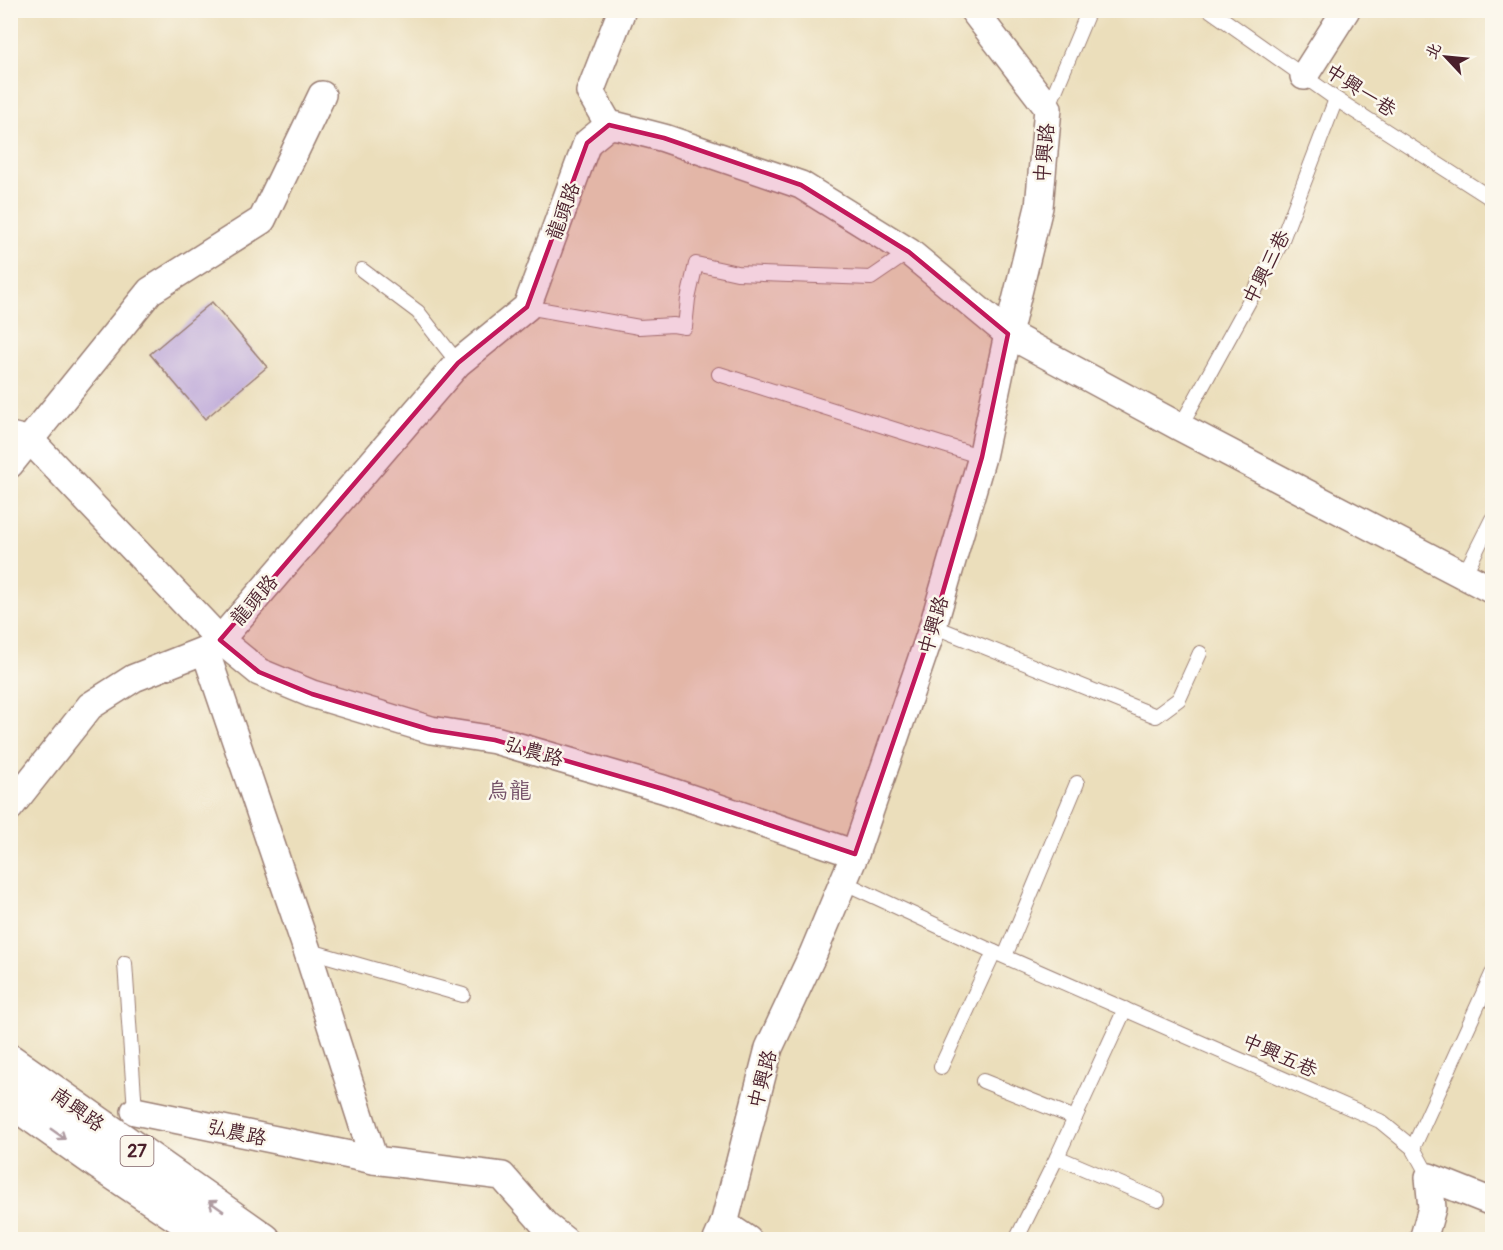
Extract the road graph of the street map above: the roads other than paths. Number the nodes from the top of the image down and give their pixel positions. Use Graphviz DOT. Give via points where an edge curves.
graph roads {
  1 [pos="622,10"];
  2 [pos="973,10"];
  3 [pos="1089,10"];
  4 [pos="1210,10"];
  5 [pos="1346,10"];
  6 [pos="1304,76"];
  7 [pos="322,95"];
  8 [pos="1336,99"];
  9 [pos="1048,108"];
  10 [pos="609,125"];
  11 [pos="1492,199"];
  12 [pos="909,252"];
  13 [pos="362,270"];
  14 [pos="527,307"];
  15 [pos="1008,334"];
  16 [pos="458,363"];
  17 [pos="718,374"];
  18 [pos="1180,427"];
  19 [pos="21,438"];
  20 [pos="982,457"];
  21 [pos="10,464"];
  22 [pos="1492,519"];
  23 [pos="1464,574"];
  24 [pos="1492,590"];
  25 [pos="933,626"];
  26 [pos="212,645"];
  27 [pos="1200,653"];
  28 [pos="1077,783"];
  29 [pos="10,807"];
  30 [pos="855,854"];
  31 [pos="843,882"];
  32 [pos="307,950"];
  33 [pos="999,954"];
  34 [pos="125,963"];
  35 [pos="1492,974"];
  36 [pos="463,995"];
  37 [pos="1125,1009"];
  38 [pos="10,1061"];
  39 [pos="941,1067"];
  40 [pos="983,1081"];
  41 [pos="10,1100"];
  42 [pos="1075,1118"];
  43 [pos="113,1142"];
  44 [pos="1413,1149"];
  45 [pos="1057,1157"];
  46 [pos="374,1160"];
  47 [pos="1429,1177"];
  48 [pos="1158,1200"];
  49 [pos="1492,1202"];
  50 [pos="720,1232"];
  51 [pos="214,1239"];
  52 [pos="264,1239"];
  53 [pos="564,1239"];
  54 [pos="748,1239"];
  55 [pos="1016,1239"];
  56 [pos="1423,1239"];
  1 -- 10 [label="street" via="590,92"];
  2 -- 9 [label="street, 中興路"];
  3 -- 9 [label="lane"];
  4 -- 6 [label="lane, 中興一巷"];
  5 -- 6 [label="street"];
  6 -- 8 [label="lane, 中興一巷"];
  7 -- 19 [label="street" via="262,220 150,291"];
  8 -- 11 [label="lane, 中興一巷"];
  8 -- 18 [label="lane, 中興三巷" via="1280,245"];
  9 -- 15 [label="street, 中興路" via="1039,207"];
  10 -- 12 [label="street" via="664,138 801,185"];
  10 -- 14 [label="street, 龍頭路" via="587,143"];
  12 -- 14 [label="lane" via="871,279 737,273 696,264 685,327 639,327"];
  12 -- 15 [label="street"];
  13 -- 16 [label="lane" via="418,312"];
  14 -- 16 [label="street, 龍頭路"];
  15 -- 18 [label="street"];
  15 -- 20 [label="street, 中興路"];
  16 -- 26 [label="street, 龍頭路"];
  17 -- 20 [label="lane"];
  18 -- 23 [label="street"];
  19 -- 21 [label="street"];
  19 -- 26 [label="street, 龍頭路"];
  20 -- 25 [label="street, 中興路"];
  22 -- 23 [label="lane"];
  23 -- 24 [label="street"];
  25 -- 27 [label="lane" via="1156,716 1179,699"];
  25 -- 30 [label="street, 中興路"];
  26 -- 29 [label="street, 龍頭路" via="134,678 90,706"];
  26 -- 30 [label="street, 弘農路" via="259,672 312,694 430,730 495,740 663,789"];
  26 -- 32 [label="street"];
  28 -- 33 [label="lane"];
  30 -- 31 [label="street, 中興路"];
  31 -- 33 [label="lane, 中興五巷"];
  31 -- 50 [label="street, 中興路" via="770,1048"];
  32 -- 36 [label="lane"];
  32 -- 46 [label="street"];
  33 -- 37 [label="lane, 中興五巷"];
  33 -- 39 [label="lane"];
  34 -- 43 [label="lane"];
  35 -- 44 [label="lane"];
  37 -- 42 [label="lane"];
  37 -- 44 [label="lane, 中興五巷" via="1380,1121"];
  38 -- 43 [label="main road, 南興路 / 27"];
  40 -- 42 [label="lane"];
  41 -- 43 [label="main road, 南興路 / 27, one-way"];
  42 -- 45 [label="lane"];
  43 -- 46 [label="street, 弘農路"];
  43 -- 51 [label="main road, 南興路 / 27"];
  52 -- 43 [label="main road, 南興路 / 27, one-way"];
  44 -- 47 [label="lane, 中興五巷"];
  45 -- 48 [label="lane"];
  45 -- 55 [label="lane"];
  46 -- 53 [label="street, 弘農路" via="502,1176 546,1226"];
  47 -- 49 [label="street"];
  47 -- 56 [label="street" via="1432,1208"];
  50 -- 54 [label="street"];
}
